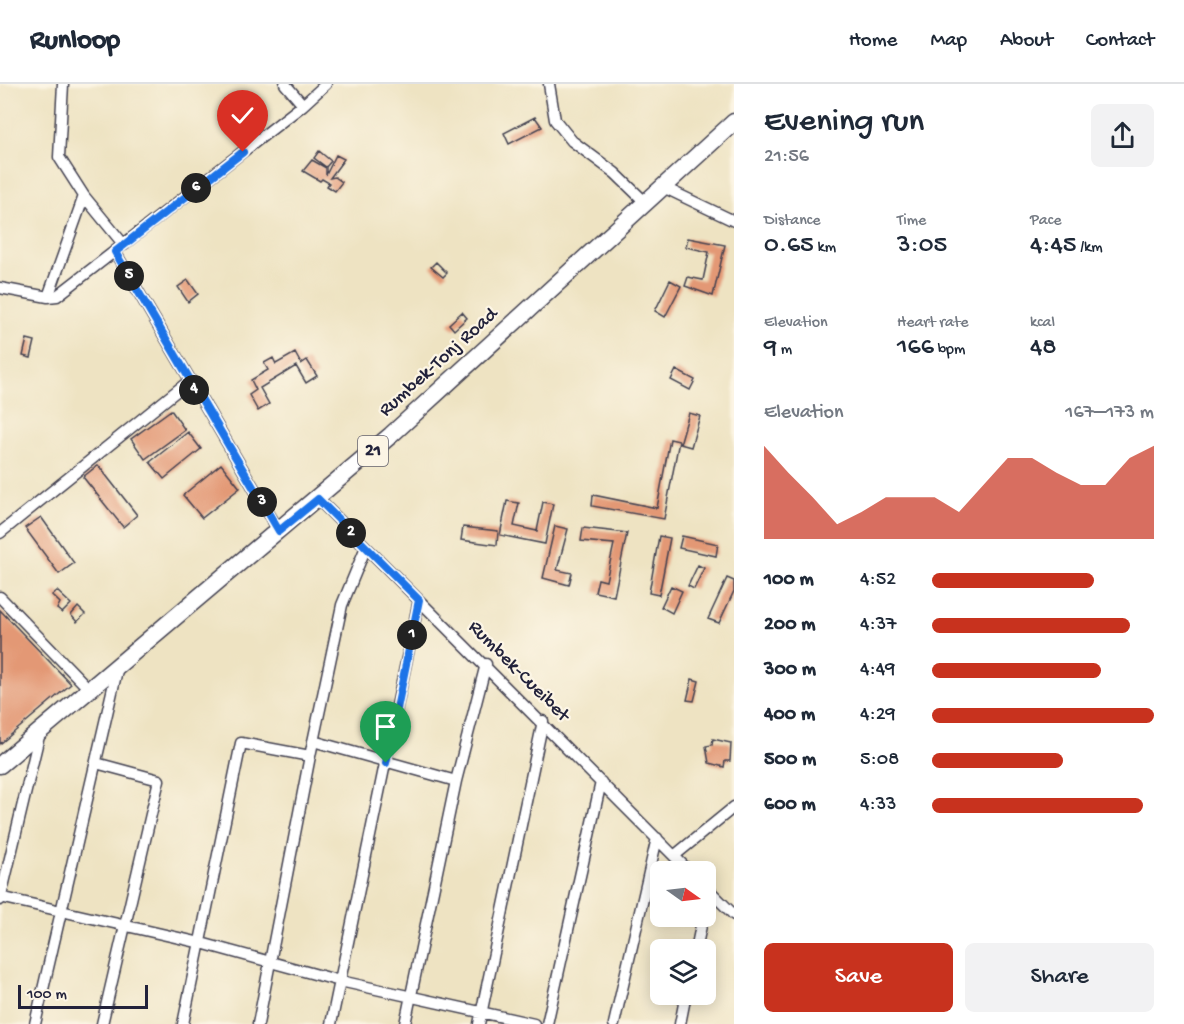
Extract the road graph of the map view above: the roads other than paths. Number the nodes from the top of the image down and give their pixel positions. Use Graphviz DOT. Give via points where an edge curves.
graph roads {
  1 [pos="63,84"];
  2 [pos="285,84"];
  3 [pos="326,84"];
  4 [pos="549,84"];
  5 [pos="303,105"];
  6 [pos="734,122"];
  7 [pos="663,187"];
  8 [pos="84,196"];
  9 [pos="646,203"];
  10 [pos="734,221"];
  11 [pos="120,248"];
  12 [pos="0,288"];
  13 [pos="48,297"];
  14 [pos="189,381"];
  15 [pos="318,499"];
  16 [pos="279,531"];
  17 [pos="0,533"];
  18 [pos="366,548"];
  19 [pos="0,597"];
  20 [pos="419,600"];
  21 [pos="486,664"];
  22 [pos="118,666"];
  23 [pos="90,690"];
  24 [pos="543,721"];
  25 [pos="40,732"];
  26 [pos="313,741"];
  27 [pos="310,756"];
  28 [pos="96,763"];
  29 [pos="386,763"];
  30 [pos="0,765"];
  31 [pos="456,781"];
  32 [pos="601,782"];
  33 [pos="734,807"];
  34 [pos="657,838"];
  35 [pos="674,856"];
  36 [pos="679,861"];
  37 [pos="716,897"];
  38 [pos="0,898"];
  39 [pos="62,910"];
  40 [pos="734,915"];
  41 [pos="125,925"];
  42 [pos="201,943"];
  43 [pos="271,962"];
  44 [pos="340,981"];
  45 [pos="410,996"];
  46 [pos="684,1005"];
  47 [pos="482,1011"];
  48 [pos="35,1024"];
  49 [pos="102,1024"];
  50 [pos="183,1024"];
  51 [pos="258,1024"];
  52 [pos="331,1024"];
  53 [pos="405,1024"];
  54 [pos="479,1024"];
  55 [pos="534,1024"];
  56 [pos="547,1024"];
  57 [pos="614,1024"];
  58 [pos="680,1024"];
  1 -- 8 [label="street" via="59,157"];
  2 -- 5 [label="street"];
  3 -- 5 [label="street"];
  4 -- 9 [label="street" via="555,120 572,141 615,173"];
  5 -- 11 [label="street"];
  6 -- 7 [label="main road, Rumbek-Tonj Road / 21"];
  7 -- 9 [label="main road, Rumbek-Tonj Road / 21"];
  7 -- 10 [label="street"];
  8 -- 11 [label="street"];
  8 -- 13 [label="street"];
  9 -- 15 [label="main road, Rumbek-Tonj Road / 21"];
  11 -- 13 [label="street" via="57,296"];
  11 -- 14 [label="street"];
  12 -- 13 [label="street"];
  14 -- 16 [label="street"];
  14 -- 17 [label="street"];
  15 -- 16 [label="main road, Rumbek-Tonj Road / 21"];
  15 -- 18 [label="street, Rumbek-Cueibet"];
  16 -- 22 [label="main road, Rumbek-Tonj Road / 21"];
  18 -- 20 [label="street, Rumbek-Cueibet"];
  18 -- 26 [label="street" via="342,605"];
  19 -- 23 [label="street"];
  20 -- 21 [label="street, Rumbek-Cueibet"];
  20 -- 29 [label="street"];
  21 -- 24 [label="street, Rumbek-Cueibet"];
  21 -- 31 [label="street"];
  22 -- 23 [label="main road, Rumbek-Tonj Road / 21"];
  22 -- 28 [label="street"];
  23 -- 25 [label="main road, Rumbek-Tonj Road / 21"];
  24 -- 32 [label="street, Rumbek-Cueibet"];
  24 -- 47 [label="street"];
  25 -- 30 [label="main road, Rumbek-Tonj Road / 21"];
  25 -- 38 [label="street"];
  26 -- 27 [label="street"];
  26 -- 29 [label="street"];
  27 -- 42 [label="street" via="241,743"];
  27 -- 43 [label="street"];
  28 -- 39 [label="street"];
  28 -- 41 [label="street" via="159,780"];
  29 -- 31 [label="street"];
  29 -- 44 [label="street"];
  31 -- 45 [label="street"];
  32 -- 34 [label="street, Rumbek-Cueibet"];
  32 -- 56 [label="street"];
  33 -- 35 [label="street"];
  34 -- 35 [label="street, Rumbek-Cueibet"];
  34 -- 57 [label="street"];
  35 -- 36 [label="street, Rumbek-Cueibet"];
  37 -- 40 [label="street"];
  38 -- 39 [label="street"];
  39 -- 41 [label="street"];
  39 -- 48 [label="street"];
  41 -- 42 [label="street"];
  41 -- 49 [label="street"];
  42 -- 43 [label="street"];
  42 -- 50 [label="street"];
  43 -- 44 [label="street"];
  43 -- 51 [label="street"];
  44 -- 45 [label="street"];
  44 -- 52 [label="street"];
  45 -- 47 [label="street"];
  45 -- 53 [label="street"];
  46 -- 58 [label="street"];
  47 -- 54 [label="street"];
  47 -- 55 [label="street"];
}
